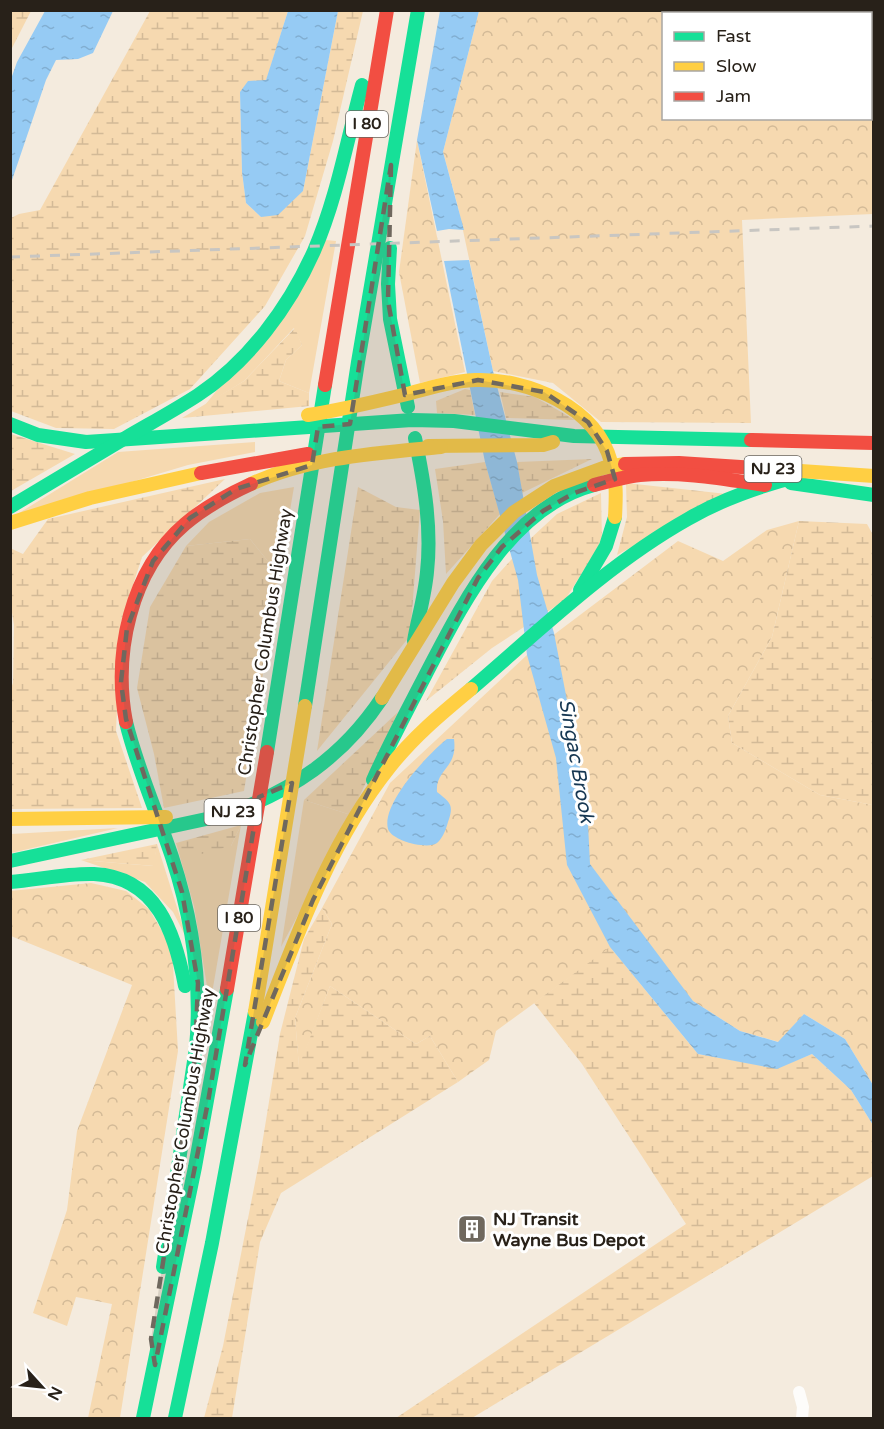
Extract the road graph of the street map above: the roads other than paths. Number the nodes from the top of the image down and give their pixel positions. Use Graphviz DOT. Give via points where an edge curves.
graph roads {
  1 [pos="381,10"];
  2 [pos="387,10"];
  3 [pos="418,10"];
  4 [pos="391,165"];
  5 [pos="290,423"];
  6 [pos="10,424"];
  7 [pos="873,431"];
  8 [pos="574,436"];
  9 [pos="740,441"];
  10 [pos="873,443"];
  11 [pos="441,447"];
  12 [pos="672,462"];
  13 [pos="873,464"];
  14 [pos="873,476"];
  15 [pos="873,497"];
  16 [pos="10,507"];
  17 [pos="10,523"];
  18 [pos="570,606"];
  19 [pos="412,650"];
  20 [pos="317,768"];
  21 [pos="356,818"];
  22 [pos="10,819"];
  23 [pos="10,861"];
  24 [pos="10,882"];
  25 [pos="246,1065"];
  26 [pos="187,1113"];
  27 [pos="155,1365"];
  28 [pos="799,1392"];
  29 [pos="143,1419"];
  30 [pos="175,1419"];
  31 [pos="802,1419"];
  1 -- 16 [label="main road" via="322,230 300,280 281,310 258,340 215,382"];
  2 -- 27 [label="main road, Christopher Columbus Highway / I 80" via="219,1041"];
  3 -- 4 [label="main road, I 80"];
  4 -- 19 [label="main road" via="390,319 423,473 428,517 426,573"];
  4 -- 25 [label="main road, I 80"];
  5 -- 6 [label="main road, NJ 23" via="102,442 54,439"];
  5 -- 8 [label="main road, NJ 23" via="434,421"];
  5 -- 18 [label="main road" via="465,381 528,386 561,400 588,422 607,451 615,483 612,529"];
  7 -- 9 [label="main road"];
  8 -- 9 [label="main road, NJ 23"];
  8 -- 11 [label="main road" via="543,445"];
  9 -- 10 [label="main road, NJ 23"];
  11 -- 17 [label="main road" via="373,447 284,457 100,495"];
  11 -- 26 [label="main road" via="339,460 282,472 220,497 190,518 164,545 144,576 131,610 121,682 126,719 182,891 198,983 197,1039"];
  12 -- 14 [label="main road, NJ 23"];
  12 -- 15 [label="main road"];
  12 -- 19 [label="main road, NJ 23" via="586,472 526,502 499,523 467,561"];
  13 -- 18 [label="main road" via="814,472 730,498 687,519 631,556"];
  15 -- 21 [label="main road" via="672,474 622,477 590,486 558,502 502,547 478,578"];
  18 -- 21 [label="main road" via="409,744 375,786"];
  19 -- 20 [label="main road, NJ 23" via="361,726"];
  20 -- 22 [label="main road" via="279,789 238,804 184,815"];
  20 -- 23 [label="main road, NJ 23" via="242,809"];
  21 -- 25 [label="main road" via="301,926"];
  24 -- 26 [label="main road" via="106,875 135,886 158,908 175,944 185,984"];
  25 -- 30 [label="main road, I 80"];
  26 -- 27 [label="main road" via="151,1339"];
  27 -- 29 [label="main road, Christopher Columbus Highway / I 80"];
  28 -- 31 [label="street"];
}
